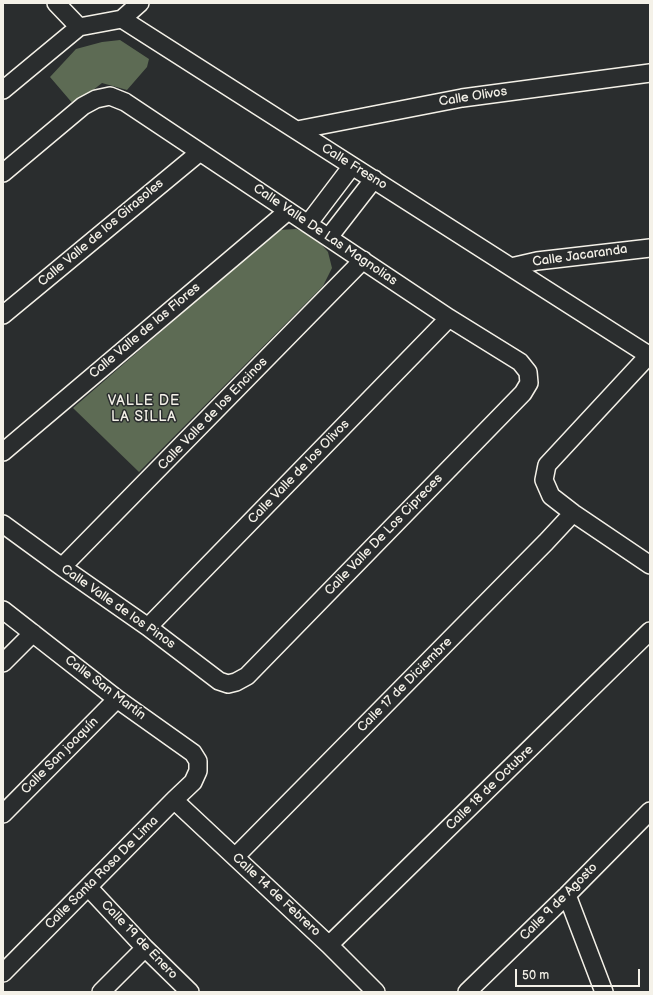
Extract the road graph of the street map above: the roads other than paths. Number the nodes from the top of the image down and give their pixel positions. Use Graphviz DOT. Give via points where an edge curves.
graph roads {
  1 [pos="56,3"];
  2 [pos="140,3"];
  3 [pos="122,18"];
  4 [pos="79,27"];
  5 [pos="650,73"];
  6 [pos="3,90"];
  7 [pos="297,130"];
  8 [pos="200,152"];
  9 [pos="352,166"];
  10 [pos="3,172"];
  11 [pos="374,179"];
  12 [pos="288,210"];
  13 [pos="308,224"];
  14 [pos="329,237"];
  15 [pos="650,248"];
  16 [pos="363,260"];
  17 [pos="511,267"];
  18 [pos="3,314"];
  19 [pos="450,318"];
  20 [pos="650,356"];
  21 [pos="529,384"];
  22 [pos="3,452"];
  23 [pos="573,513"];
  24 [pos="3,524"];
  25 [pos="650,565"];
  26 [pos="62,567"];
  27 [pos="3,610"];
  28 [pos="148,627"];
  29 [pos="650,632"];
  30 [pos="33,633"];
  31 [pos="3,663"];
  32 [pos="236,682"];
  33 [pos="117,699"];
  34 [pos="198,770"];
  35 [pos="174,800"];
  36 [pos="650,811"];
  37 [pos="3,814"];
  38 [pos="235,857"];
  39 [pos="89,888"];
  40 [pos="567,895"];
  41 [pos="329,945"];
  42 [pos="146,948"];
  43 [pos="3,973"];
  44 [pos="101,992"];
  45 [pos="190,992"];
  46 [pos="376,992"];
  47 [pos="467,992"];
  48 [pos="604,992"];
  1 -- 4 [label="street"];
  2 -- 3 [label="street"];
  3 -- 4 [label="street"];
  3 -- 7 [label="street, Calle Fresno"];
  4 -- 6 [label="street"];
  5 -- 7 [label="street, Calle Olivos" via="462,98"];
  7 -- 9 [label="street, Calle Fresno"];
  8 -- 10 [label="street, Calle Valle De Las Magnolias" via="125,102 110,96 96,99 83,106"];
  8 -- 12 [label="street, Calle Valle De Las Magnolias"];
  8 -- 18 [label="street, Calle Valle de los Girasoles"];
  9 -- 11 [label="street, Calle Fresno"];
  9 -- 13 [label="street"];
  11 -- 14 [label="street"];
  11 -- 17 [label="street, Calle Fresno"];
  12 -- 13 [label="street, Calle Valle De Las Magnolias"];
  12 -- 22 [label="street, Calle Valle de las Flores"];
  13 -- 14 [label="street, Calle Valle De Las Magnolias"];
  14 -- 16 [label="street, Calle Valle De Las Magnolias"];
  15 -- 17 [label="street, Calle Jacaranda" via="537,261"];
  16 -- 19 [label="street, Calle Valle De Las Magnolias"];
  16 -- 26 [label="street, Calle Valle de los Encinos"];
  17 -- 20 [label="street, Calle Fresno"];
  19 -- 21 [label="street, Calle Valle De Las Magnolias" via="520,362 528,372"];
  19 -- 28 [label="street, Calle Valle de los Olivos"];
  20 -- 23 [label="street" via="547,465 544,480 551,496"];
  21 -- 32 [label="street, Calle Valle De Los Cipreces" via="247,676"];
  23 -- 25 [label="street"];
  23 -- 38 [label="street, Calle 17 de Diciembre"];
  24 -- 26 [label="street, Calle Valle de los Pinos"];
  26 -- 28 [label="street, Calle Valle de los Pinos"];
  27 -- 30 [label="street, Calle San Martín"];
  28 -- 32 [label="street, Calle Valle de los Pinos" via="219,681 228,684"];
  29 -- 41 [label="street, Calle 18 de Octubre"];
  30 -- 31 [label="street"];
  30 -- 33 [label="street, Calle San Martín"];
  33 -- 34 [label="street, Calle San Martín" via="193,753 198,761"];
  33 -- 37 [label="street, Calle San joaquín"];
  34 -- 35 [label="street, Calle Santa Rosa De Lima" via="193,782"];
  35 -- 38 [label="street, Calle 14 de Febrero"];
  35 -- 39 [label="street, Calle Santa Rosa De Lima"];
  36 -- 40 [label="street, Calle 9 de Agosto"];
  38 -- 41 [label="street, Calle 14 de Febrero"];
  39 -- 42 [label="street, Calle 19 de Enero"];
  39 -- 43 [label="street, Calle Santa Rosa De Lima"];
  40 -- 47 [label="street, Calle 9 de Agosto"];
  40 -- 48 [label="street"];
  41 -- 46 [label="street, Calle 14 de Febrero"];
  42 -- 44 [label="street"];
  42 -- 45 [label="street, Calle 19 de Enero"];
}
